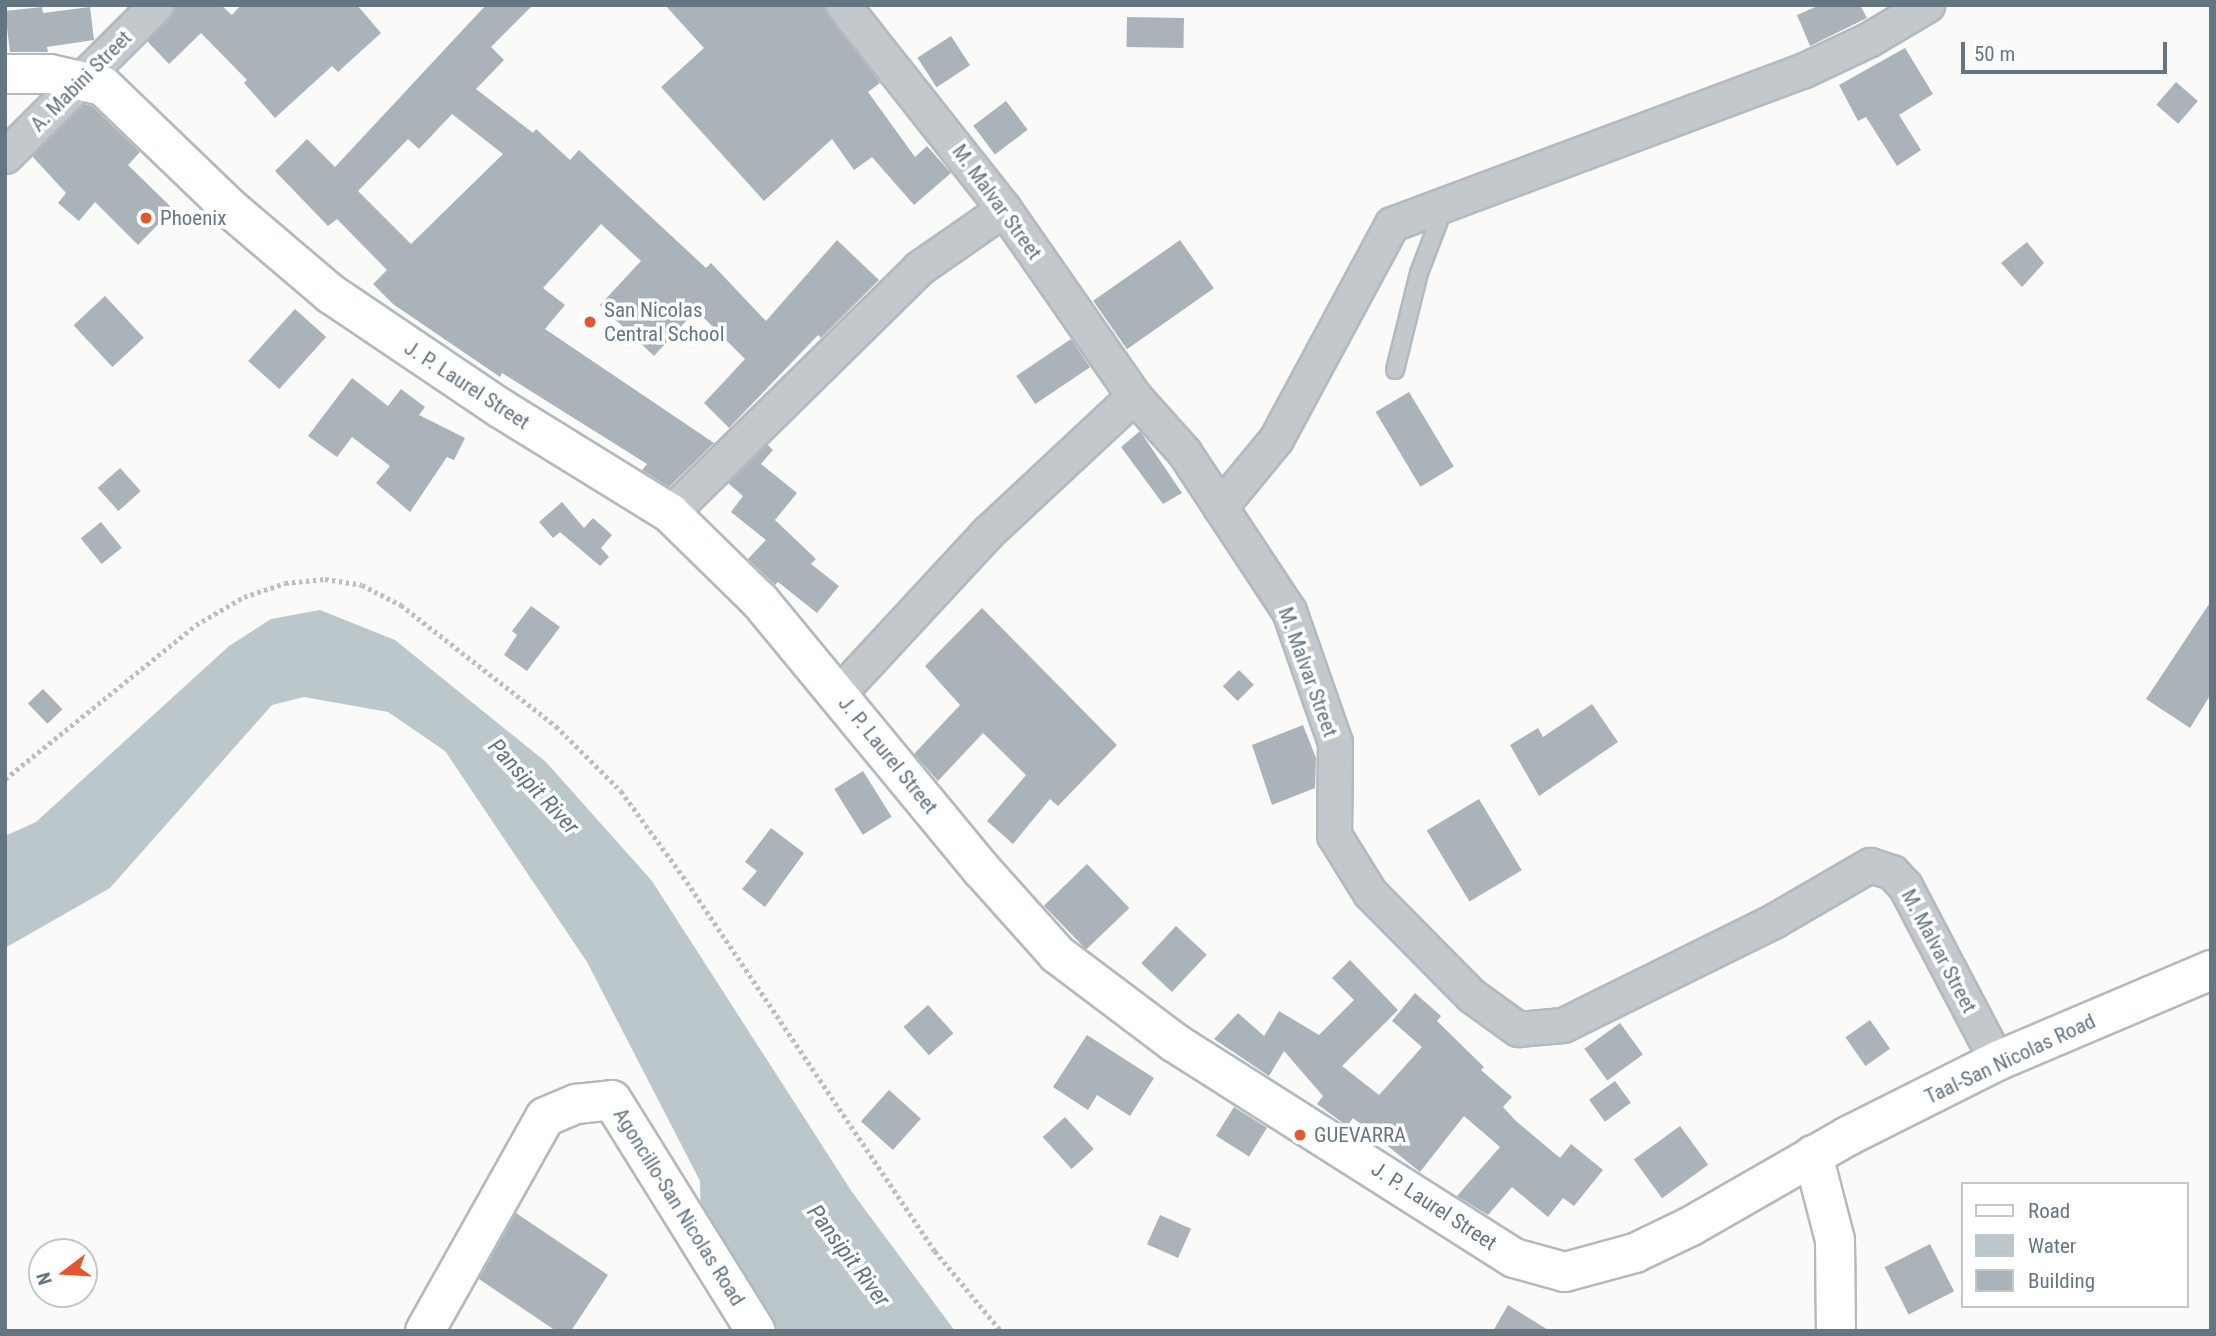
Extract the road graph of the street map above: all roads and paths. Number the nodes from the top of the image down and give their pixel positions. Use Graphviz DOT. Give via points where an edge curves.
graph roads {
  1 [pos="156,5"];
  2 [pos="843,5"];
  3 [pos="1927,5"];
  4 [pos="5,74"];
  5 [pos="82,79"];
  6 [pos="5,156"];
  7 [pos="1445,205"];
  8 [pos="1004,209"];
  9 [pos="1395,370"];
  10 [pos="1134,396"];
  11 [pos="1220,508"];
  12 [pos="670,513"];
  13 [pos="838,694"];
  14 [pos="5,779"];
  15 [pos="2211,970"];
  16 [pos="1997,1061"];
  17 [pos="1813,1156"];
  18 [pos="425,1331"];
  19 [pos="757,1331"];
  20 [pos="1002,1331"];
  21 [pos="1836,1331"];
  1 -- 5 [label="street, A. Mabini Street"];
  2 -- 8 [label="street, M. Malvar Street"];
  3 -- 7 [label="street" via="1802,71"];
  4 -- 5 [label="main road, J. P. Laurel Street"];
  5 -- 6 [label="street, A. Mabini Street"];
  5 -- 12 [label="main road, J. P. Laurel Street" via="103,86 231,209 331,294 500,408"];
  7 -- 9 [label="lane" via="1419,273"];
  7 -- 11 [label="street" via="1392,224 1276,439"];
  8 -- 10 [label="street, M. Malvar Street"];
  8 -- 12 [label="street" via="919,268"];
  10 -- 11 [label="street, M. Malvar Street" via="1184,452"];
  10 -- 13 [label="street" via="987,533"];
  11 -- 16 [label="street, M. Malvar Street" via="1289,611 1335,742 1334,835 1370,893 1490,1010 1518,1029 1563,1025 1775,920 1870,865 1892,873 1905,886"];
  12 -- 13 [label="main road, J. P. Laurel Street" via="760,601"];
  13 -- 17 [label="main road, J. P. Laurel Street" via="982,870 1058,954 1175,1043 1514,1258 1565,1272 1635,1253"];
  14 -- 20 [label="path" via="196,625 244,597 285,583 325,579 362,584 401,605 556,726 621,791 935,1251"];
  15 -- 16 [label="main road, Taal-San Nicolas Road"];
  16 -- 17 [label="main road, Taal-San Nicolas Road"];
  17 -- 21 [label="main road" via="1835,1240"];
  18 -- 19 [label="main road, Agoncillo-San Nicolas Road" via="545,1117 576,1104 612,1100"];
}
